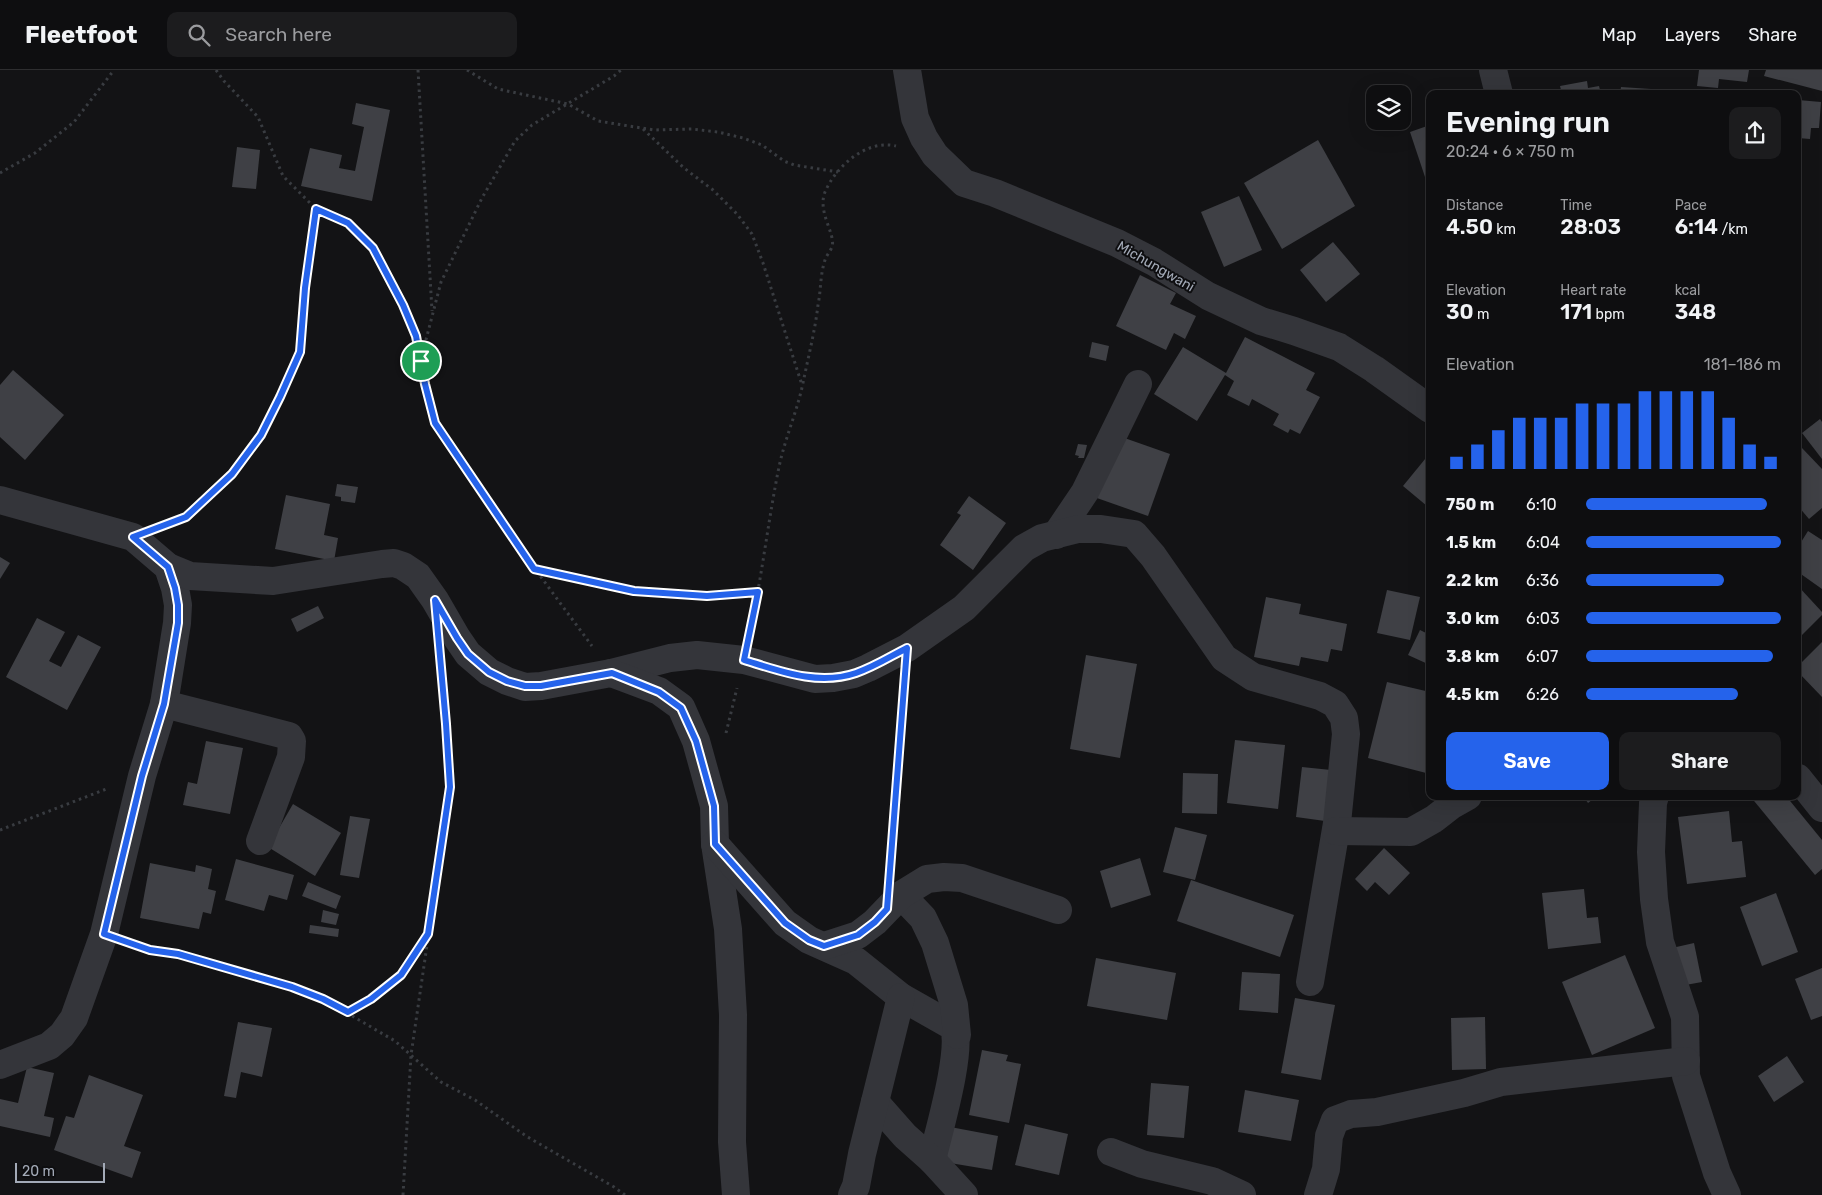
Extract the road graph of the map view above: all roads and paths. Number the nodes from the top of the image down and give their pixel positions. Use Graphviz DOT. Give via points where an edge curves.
graph roads {
  1 [pos="114,70"];
  2 [pos="216,70"];
  3 [pos="418,70"];
  4 [pos="467,70"];
  5 [pos="621,70"];
  6 [pos="907,70"];
  7 [pos="1493,70"];
  8 [pos="1498,90"];
  9 [pos="568,104"];
  10 [pos="642,128"];
  11 [pos="935,156"];
  12 [pos="838,172"];
  13 [pos="0,173"];
  14 [pos="316,209"];
  15 [pos="432,316"];
  16 [pos="421,361"];
  17 [pos="1138,384"];
  18 [pos="802,386"];
  19 [pos="1426,406"];
  20 [pos="0,500"];
  21 [pos="1056,535"];
  22 [pos="133,537"];
  23 [pos="168,567"];
  24 [pos="534,569"];
  25 [pos="758,592"];
  26 [pos="907,648"];
  27 [pos="744,660"];
  28 [pos="441,667"];
  29 [pos="612,673"];
  30 [pos="164,704"];
  31 [pos="725,736"];
  32 [pos="142,776"];
  33 [pos="1801,782"];
  34 [pos="1461,800"];
  35 [pos="1655,800"];
  36 [pos="1822,808"];
  37 [pos="0,830"];
  38 [pos="1336,831"];
  39 [pos="260,841"];
  40 [pos="715,844"];
  41 [pos="894,902"];
  42 [pos="1058,910"];
  43 [pos="104,934"];
  44 [pos="428,934"];
  45 [pos="824,946"];
  46 [pos="1310,982"];
  47 [pos="901,997"];
  48 [pos="348,1012"];
  49 [pos="957,1035"];
  50 [pos="411,1056"];
  51 [pos="1686,1061"];
  52 [pos="0,1065"];
  53 [pos="875,1102"];
  54 [pos="1112,1152"];
  55 [pos="932,1160"];
  56 [pos="856,1192"];
  57 [pos="403,1195"];
  58 [pos="625,1195"];
  59 [pos="736,1195"];
  60 [pos="964,1195"];
  61 [pos="1242,1195"];
  62 [pos="1318,1195"];
  63 [pos="1727,1195"];
  1 -- 13 [label="path" via="74,122 35,153"];
  2 -- 14 [label="path" via="258,117 283,176"];
  3 -- 15 [label="path"];
  4 -- 9 [label="path" via="498,90"];
  5 -- 9 [label="path"];
  6 -- 11 [label="street, Michungwani" via="915,118"];
  7 -- 8 [label="street"];
  9 -- 10 [label="path" via="598,121"];
  9 -- 15 [label="path" via="532,125 515,141 482,198 441,282"];
  10 -- 12 [label="path" via="718,132 762,145 794,165"];
  10 -- 18 [label="path" via="684,168 713,190 752,234"];
  11 -- 12 [label="path" via="892,145 877,145 866,148"];
  11 -- 19 [label="street, Michungwani" via="964,183 1117,243 1208,296 1261,321 1339,347"];
  12 -- 18 [label="path" via="823,199 832,244 825,260"];
  14 -- 16 [label="path" via="348,223 373,248 403,305 416,336"];
  14 -- 22 [label="path" via="300,352 261,435 232,474 186,517"];
  15 -- 16 [label="path"];
  16 -- 24 [label="path" via="435,423"];
  17 -- 21 [label="street" via="1085,492"];
  18 -- 25 [label="path" via="779,466"];
  20 -- 22 [label="street"];
  21 -- 26 [label="street" via="1024,548 964,608"];
  21 -- 38 [label="street" via="1101,529 1134,534 1224,658 1253,677 1320,696 1335,704 1344,718 1346,734"];
  22 -- 23 [label="street"];
  23 -- 29 [label="street" via="190,576 273,580 394,563 418,576 468,654 489,672 525,686"];
  23 -- 30 [label="street" via="175,588 178,623"];
  24 -- 25 [label="path" via="634,591 707,596"];
  24 -- 29 [label="path"];
  25 -- 27 [label="path"];
  26 -- 27 [label="street" via="854,674 833,678 815,679"];
  26 -- 41 [label="path"];
  27 -- 29 [label="street" via="697,655 670,658"];
  27 -- 31 [label="path"];
  28 -- 44 [label="path" via="450,787"];
  29 -- 40 [label="street" via="659,692 681,708 696,741 714,806"];
  30 -- 32 [label="street"];
  30 -- 39 [label="street" via="289,736 292,741 290,757"];
  32 -- 37 [label="path"];
  32 -- 43 [label="street"];
  33 -- 36 [label="street"];
  34 -- 38 [label="street" via="1411,832"];
  35 -- 51 [label="street" via="1651,852 1654,899 1660,942 1685,1016"];
  38 -- 46 [label="street"];
  40 -- 45 [label="street" via="785,923"];
  40 -- 59 [label="street" via="728,929"];
  41 -- 42 [label="street" via="927,879 944,877 962,878"];
  41 -- 45 [label="street" via="858,935"];
  41 -- 49 [label="street" via="923,918 936,943 954,1005"];
  43 -- 48 [label="path" via="150,950 178,954 292,987"];
  43 -- 52 [label="street" via="74,1018 62,1035 49,1046"];
  44 -- 48 [label="path" via="401,975 371,999"];
  44 -- 50 [label="path"];
  45 -- 47 [label="street" via="856,960"];
  47 -- 49 [label="street" via="950,1023"];
  47 -- 53 [label="street"];
  48 -- 50 [label="path" via="395,1041"];
  49 -- 55 [label="street"];
  50 -- 57 [label="path"];
  50 -- 58 [label="path" via="440,1082 475,1100 526,1136"];
  51 -- 62 [label="street" via="1501,1082 1377,1112 1351,1114 1335,1120"];
  51 -- 63 [label="street" via="1686,1076"];
  53 -- 55 [label="street"];
  53 -- 56 [label="street"];
  54 -- 61 [label="street" via="1142,1164 1212,1181"];
  55 -- 60 [label="street"];
}
